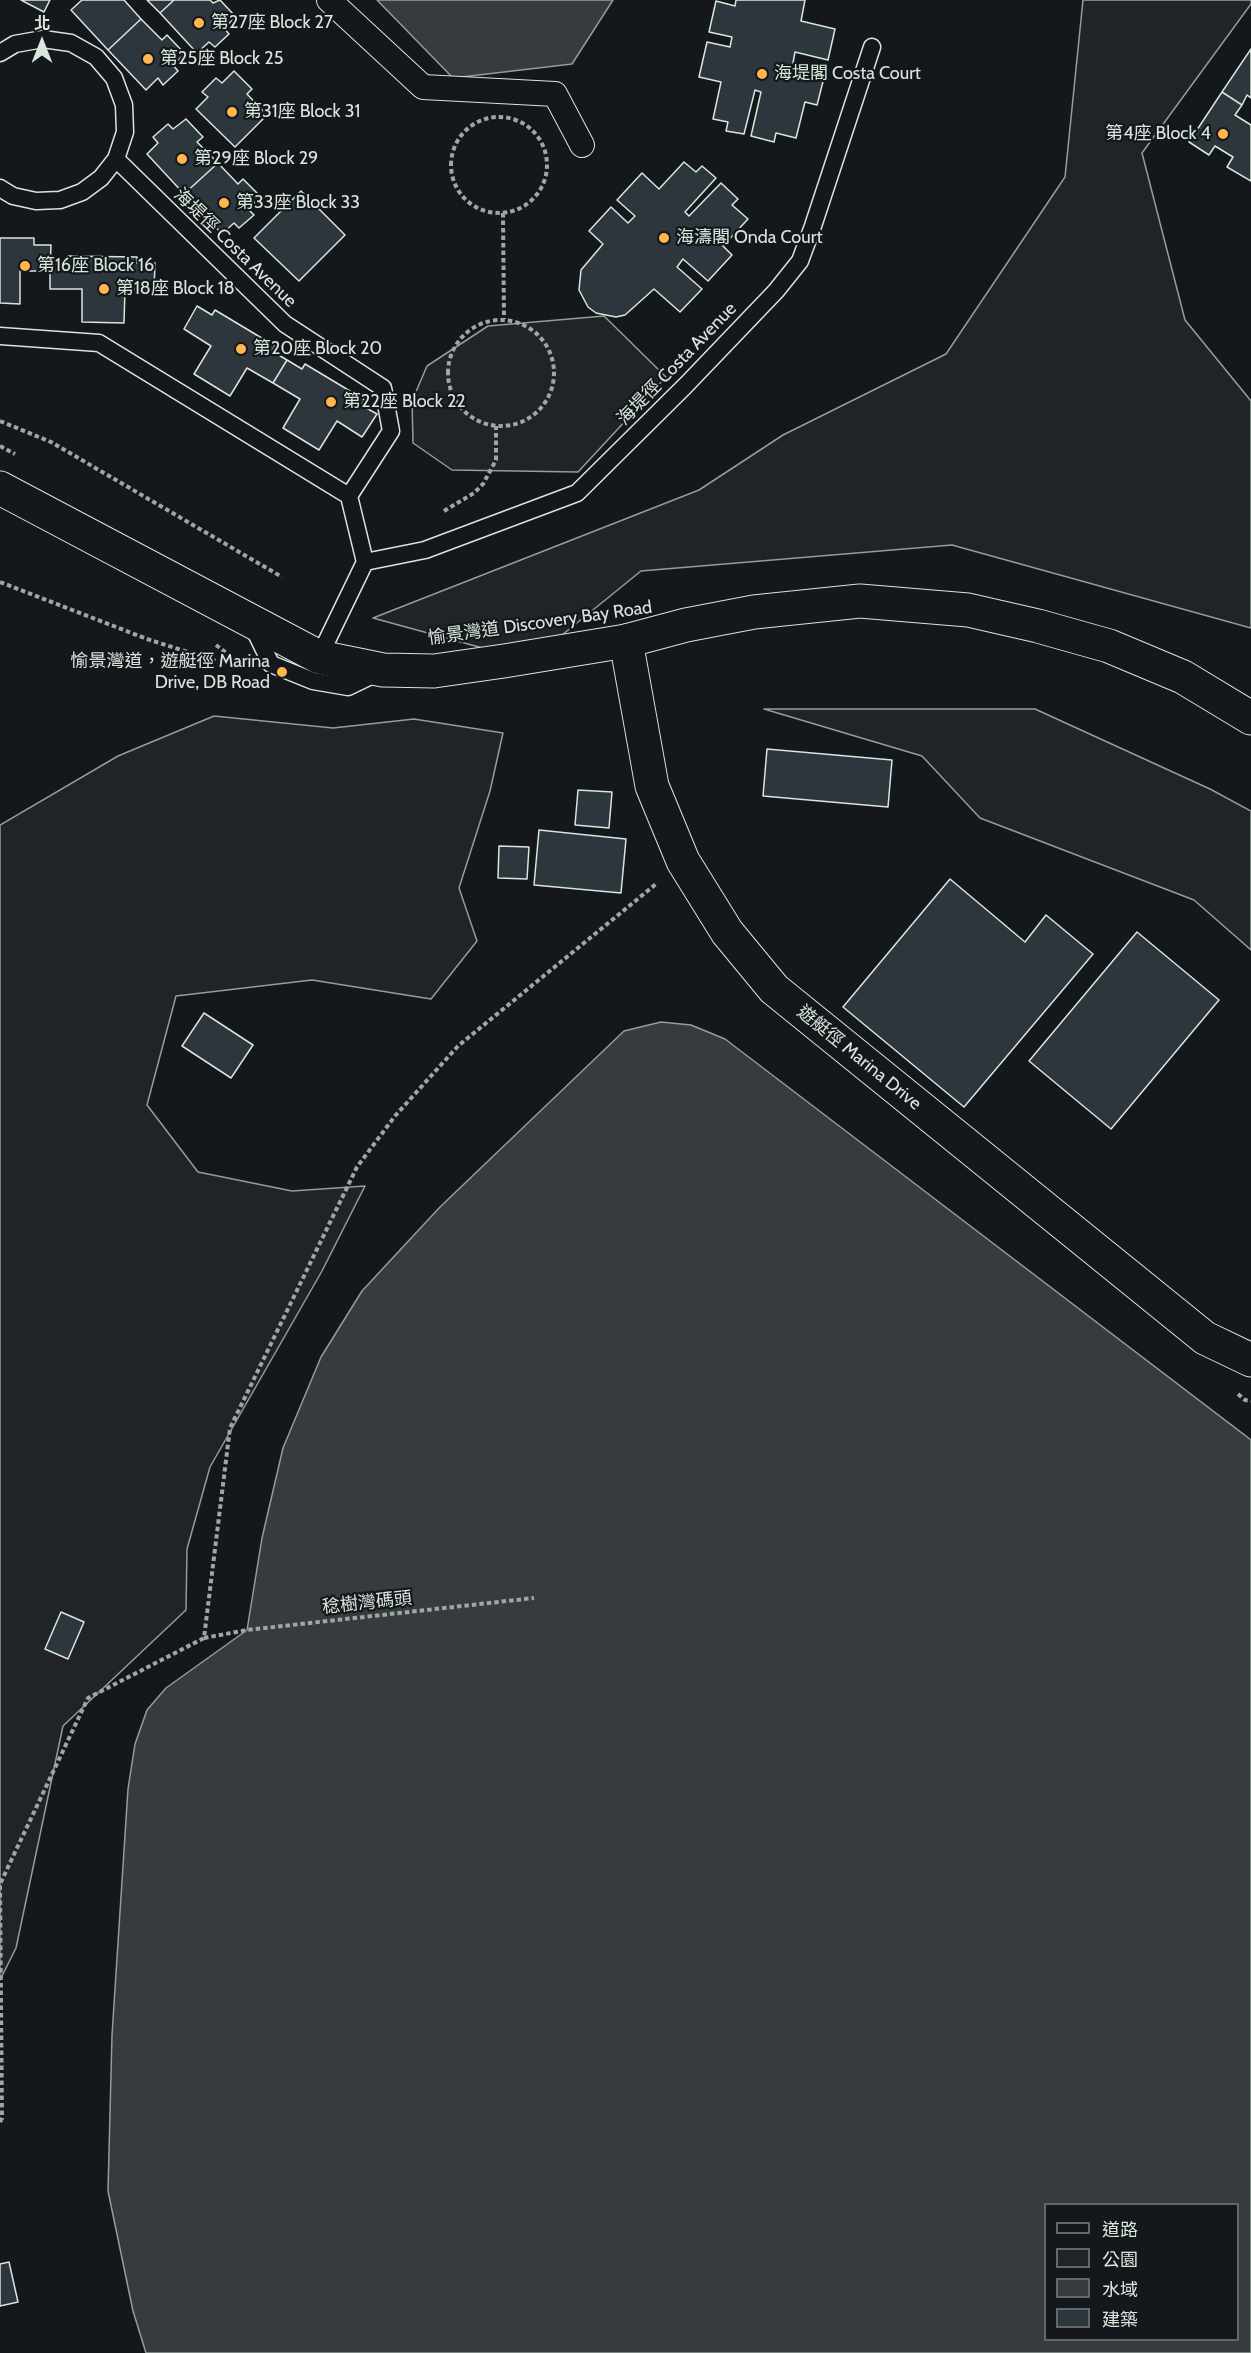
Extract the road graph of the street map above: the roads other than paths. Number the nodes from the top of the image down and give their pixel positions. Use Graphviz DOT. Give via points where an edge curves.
graph roads {
  1 [pos="329,0"];
  2 [pos="872,47"];
  3 [pos="0,52"];
  4 [pos="582,145"];
  5 [pos="116,159"];
  6 [pos="0,188"];
  7 [pos="0,336"];
  8 [pos="0,488"];
  9 [pos="350,496"];
  10 [pos="365,562"];
  11 [pos="249,620"];
  12 [pos="626,641"];
  13 [pos="320,657"];
  14 [pos="383,670"];
  15 [pos="1251,718"];
  16 [pos="1251,1360"];
  1 -- 4 [label="street" via="423,87 555,94"];
  2 -- 10 [label="lane, 海堤徑 Costa Avenue" via="800,261 686,384 577,493 425,550"];
  3 -- 5 [label="lane" via="15,44 43,39 71,43 96,57 114,78 124,105 125,132"];
  5 -- 6 [label="lane" via="101,178 82,192 60,200 36,201 13,196"];
  5 -- 9 [label="lane, 海堤徑 Costa Avenue" via="285,324 383,388 391,431"];
  7 -- 9 [label="lane" via="99,343"];
  8 -- 11 [label="street, 愉景灣道 Discovery Bay Road"];
  9 -- 10 [label="lane"];
  10 -- 13 [label="lane"];
  11 -- 13 [label="street, 愉景灣道 Discovery Bay Road"];
  11 -- 14 [label="lane" via="271,664 313,681 348,687"];
  12 -- 14 [label="street, 愉景灣道 Discovery Bay Road" via="504,662 434,670"];
  12 -- 15 [label="street, 愉景灣道 Discovery Bay Road" via="754,612 860,601 968,610 1109,646 1183,677"];
  12 -- 16 [label="street, 遊艇徑 Marina Drive" via="652,786 683,861 727,932 774,989 1204,1338"];
  13 -- 14 [label="street, 愉景灣道 Discovery Bay Road"];
}
